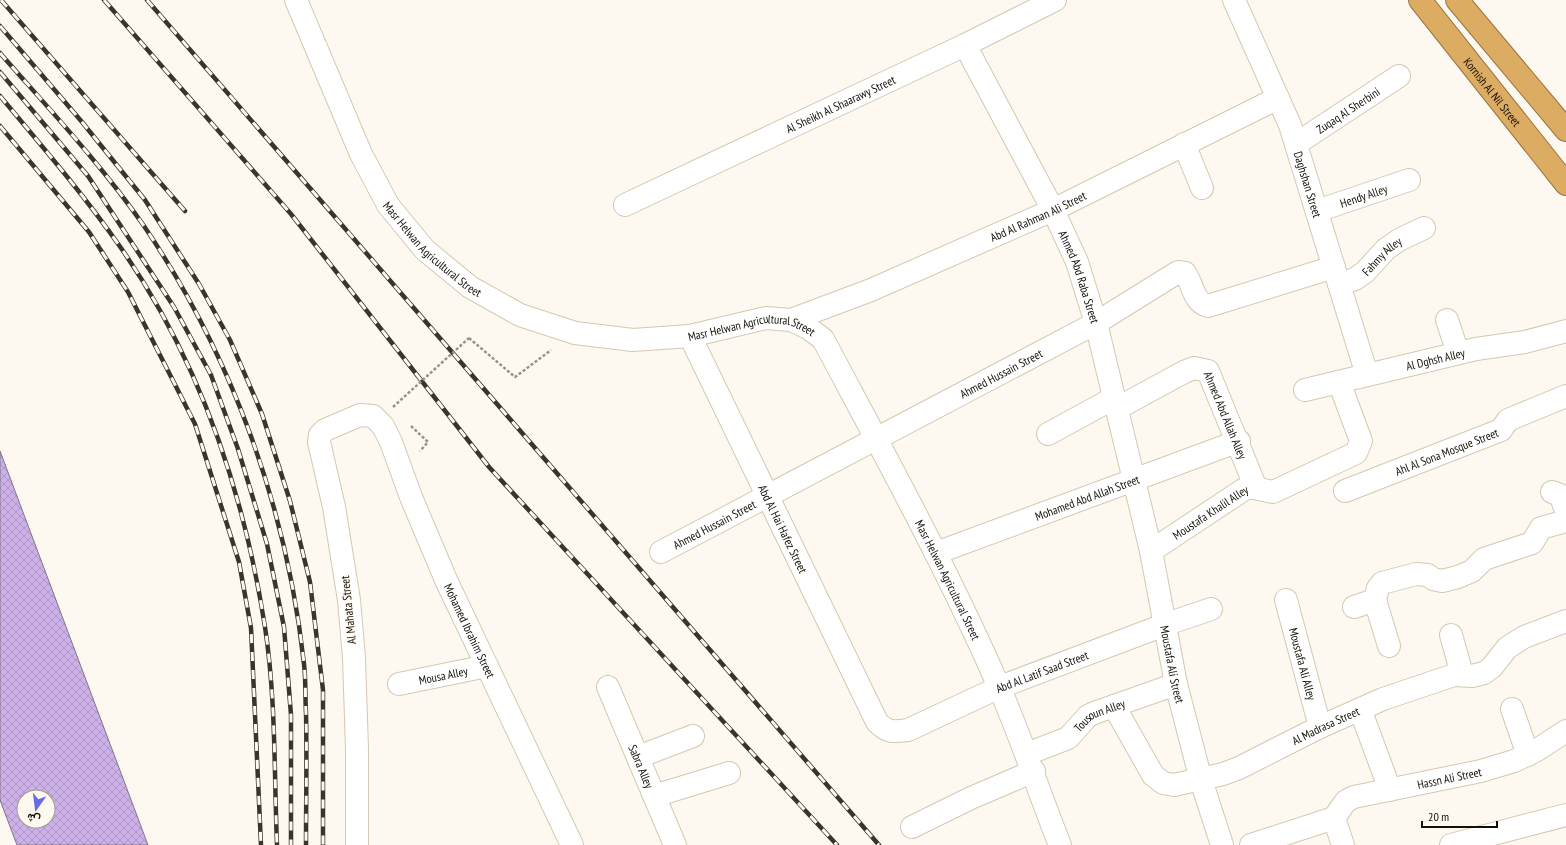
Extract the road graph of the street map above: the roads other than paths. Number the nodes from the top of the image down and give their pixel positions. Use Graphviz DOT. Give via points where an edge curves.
graph roads {
  1 [pos="296,0"];
  2 [pos="1055,0"];
  3 [pos="1234,0"];
  4 [pos="1420,0"];
  5 [pos="1457,0"];
  6 [pos="965,45"];
  7 [pos="1399,76"];
  8 [pos="1278,98"];
  9 [pos="1566,130"];
  10 [pos="1184,144"];
  11 [pos="1296,144"];
  12 [pos="1409,180"];
  13 [pos="1566,184"];
  14 [pos="1202,188"];
  15 [pos="625,205"];
  16 [pos="1053,210"];
  17 [pos="1317,211"];
  18 [pos="1424,228"];
  19 [pos="1336,276"];
  20 [pos="791,320"];
  21 [pos="1447,320"];
  22 [pos="1096,323"];
  23 [pos="1566,331"];
  24 [pos="690,336"];
  25 [pos="1458,353"];
  26 [pos="1367,375"];
  27 [pos="1339,382"];
  28 [pos="1305,390"];
  29 [pos="1566,396"];
  30 [pos="1115,403"];
  31 [pos="373,416"];
  32 [pos="1048,434"];
  33 [pos="876,439"];
  34 [pos="1239,441"];
  35 [pos="1134,480"];
  36 [pos="1256,488"];
  37 [pos="1346,491"];
  38 [pos="1552,492"];
  39 [pos="768,496"];
  40 [pos="1566,510"];
  41 [pos="1566,521"];
  42 [pos="1151,551"];
  43 [pos="661,552"];
  44 [pos="936,553"];
  45 [pos="1286,600"];
  46 [pos="1375,600"];
  47 [pos="1354,607"];
  48 [pos="1211,609"];
  49 [pos="1566,621"];
  50 [pos="1164,625"];
  51 [pos="1451,636"];
  52 [pos="1389,646"];
  53 [pos="487,666"];
  54 [pos="1462,674"];
  55 [pos="399,684"];
  56 [pos="1176,684"];
  57 [pos="608,687"];
  58 [pos="1000,687"];
  59 [pos="1114,706"];
  60 [pos="1360,709"];
  61 [pos="1512,709"];
  62 [pos="877,722"];
  63 [pos="1320,727"];
  64 [pos="1566,731"];
  65 [pos="692,736"];
  66 [pos="1528,755"];
  67 [pos="638,757"];
  68 [pos="1030,763"];
  69 [pos="729,773"];
  70 [pos="1201,780"];
  71 [pos="1390,790"];
  72 [pos="654,796"];
  73 [pos="1566,815"];
  74 [pos="1334,818"];
  75 [pos="912,827"];
  76 [pos="1476,842"];
  77 [pos="357,845"];
  78 [pos="572,845"];
  79 [pos="675,845"];
  80 [pos="1060,845"];
  81 [pos="1222,845"];
  82 [pos="1251,845"];
  83 [pos="1343,845"];
  84 [pos="1451,845"];
  1 -- 24 [label="street, Masr Helwan Agricultural Street" via="361,154 388,205 425,250 470,287 520,315 575,333 633,340"];
  2 -- 6 [label="street, Al Sheikh Al Shaarawy Street"];
  3 -- 8 [label="street, Daghshan Street"];
  4 -- 13 [label="highway, Kornish Al Nil Street"];
  5 -- 9 [label="highway"];
  6 -- 15 [label="street, Al Sheikh Al Shaarawy Street"];
  6 -- 16 [label="street, Ahmed Abd Raba Street"];
  7 -- 11 [label="street, Zuqaq Al Sherbini"];
  8 -- 10 [label="street, Abd Al Rahman Ali Street"];
  8 -- 11 [label="street, Daghshan Street"];
  10 -- 14 [label="street"];
  10 -- 16 [label="street, Abd Al Rahman Ali Street"];
  11 -- 17 [label="street, Daghshan Street"];
  12 -- 17 [label="street, Hendy Alley"];
  16 -- 20 [label="street, Abd Al Rahman Ali Street" via="871,290"];
  16 -- 22 [label="street, Ahmed Abd Raba Street" via="1076,262"];
  17 -- 19 [label="street, Daghshan Street"];
  18 -- 19 [label="street, Fahmy Alley" via="1386,249 1355,279"];
  19 -- 22 [label="street, Ahmed Hussain Street" via="1208,306 1201,304 1197,299 1185,273 1178,272"];
  19 -- 26 [label="street, Daghshan Street"];
  20 -- 24 [label="street, Masr Helwan Agricultural Street" via="766,318"];
  20 -- 33 [label="street, Masr Helwan Agricultural Street" via="808,328 822,339"];
  21 -- 25 [label="street"];
  22 -- 30 [label="street, Ahmed Abd Raba Street"];
  22 -- 33 [label="street, Ahmed Hussain Street"];
  23 -- 25 [label="street, Al Dghsh Alley" via="1525,342"];
  24 -- 39 [label="street, Abd Al Hai Hafez Street"];
  25 -- 26 [label="street, Al Dghsh Alley"];
  26 -- 27 [label="street, Al Dghsh Alley"];
  27 -- 28 [label="street, Al Dghsh Alley"];
  27 -- 36 [label="street, Moustafa Khalil Alley" via="1361,441 1356,453 1273,492"];
  29 -- 37 [label="street, Ahl Al Sona Mosque Street" via="1508,420 1501,430"];
  30 -- 32 [label="street, Ahmed Abd Allah Alley"];
  30 -- 34 [label="street, Ahmed Abd Allah Alley" via="1184,372 1201,368 1208,371"];
  30 -- 35 [label="street, Ahmed Abd Raba Street"];
  31 -- 53 [label="street, Mohamed Ibrahim Street" via="383,426 391,442 426,535"];
  31 -- 77 [label="street, Al Mahata Street" via="360,415 325,430 320,435 319,442 334,507 349,600 357,749"];
  33 -- 39 [label="street, Ahmed Hussain Street"];
  33 -- 44 [label="street, Masr Helwan Agricultural Street"];
  34 -- 35 [label="street, Mohamed Abd Allah Street"];
  34 -- 36 [label="street, Ahmed Abd Allah Alley"];
  35 -- 42 [label="street, Moustafa Ali Street"];
  35 -- 44 [label="street, Mohamed Abd Allah Street"];
  36 -- 42 [label="street, Moustafa Khalil Alley" via="1249,487 1239,491"];
  38 -- 40 [label="street" via="1560,496"];
  39 -- 43 [label="street, Ahmed Hussain Street"];
  39 -- 62 [label="street, Abd Al Hai Hafez Street"];
  41 -- 46 [label="street" via="1542,528 1528,546 1484,559 1472,572 1458,577 1442,581 1428,575 1416,574 1382,584 1378,588"];
  42 -- 50 [label="street, Moustafa Ali Street"];
  44 -- 58 [label="street, Masr Helwan Agricultural Street"];
  45 -- 63 [label="street, Moustafa Ali Alley"];
  46 -- 47 [label="street"];
  46 -- 52 [label="street"];
  48 -- 50 [label="street, Abd Al Latif Saad Street"];
  49 -- 54 [label="street, Al Madrasa Street" via="1524,636 1507,648 1484,673 1472,676"];
  50 -- 56 [label="street, Moustafa Ali Street"];
  50 -- 58 [label="street, Abd Al Latif Saad Street"];
  51 -- 54 [label="street"];
  53 -- 55 [label="street, Mousa Alley"];
  53 -- 78 [label="street, Mohamed Ibrahim Street"];
  54 -- 60 [label="street, Al Madrasa Street" via="1447,677"];
  56 -- 59 [label="street, Tousoun Alley"];
  56 -- 70 [label="street, Moustafa Ali Street"];
  57 -- 67 [label="street, Sabra Alley"];
  58 -- 62 [label="street, Abd Al Latif Saad Street" via="908,730 884,730"];
  58 -- 68 [label="street, Masr Helwan Agricultural Street"];
  59 -- 68 [label="street, Tousoun Alley" via="1088,716 1068,738"];
  59 -- 70 [label="street, Al Madrasa Street" via="1153,775 1163,783 1174,785"];
  60 -- 63 [label="street, Al Madrasa Street"];
  60 -- 71 [label="street"];
  61 -- 66 [label="street"];
  63 -- 70 [label="street, Al Madrasa Street" via="1239,768"];
  64 -- 66 [label="street, Hassn Ali Street"];
  65 -- 67 [label="street"];
  66 -- 71 [label="street, Hassn Ali Street" via="1481,771"];
  67 -- 72 [label="street, Sabra Alley"];
  68 -- 75 [label="street, Tousoun Alley" via="971,798"];
  68 -- 80 [label="street, Masr Helwan Agricultural Street"];
  69 -- 72 [label="street"];
  70 -- 81 [label="street, Moustafa Ali Street"];
  71 -- 74 [label="street, Hassn Ali Street" via="1346,801"];
  72 -- 79 [label="street, Sabra Alley"];
  73 -- 76 [label="street"];
  74 -- 82 [label="street"];
  74 -- 83 [label="street"];
  76 -- 84 [label="street"];
}
